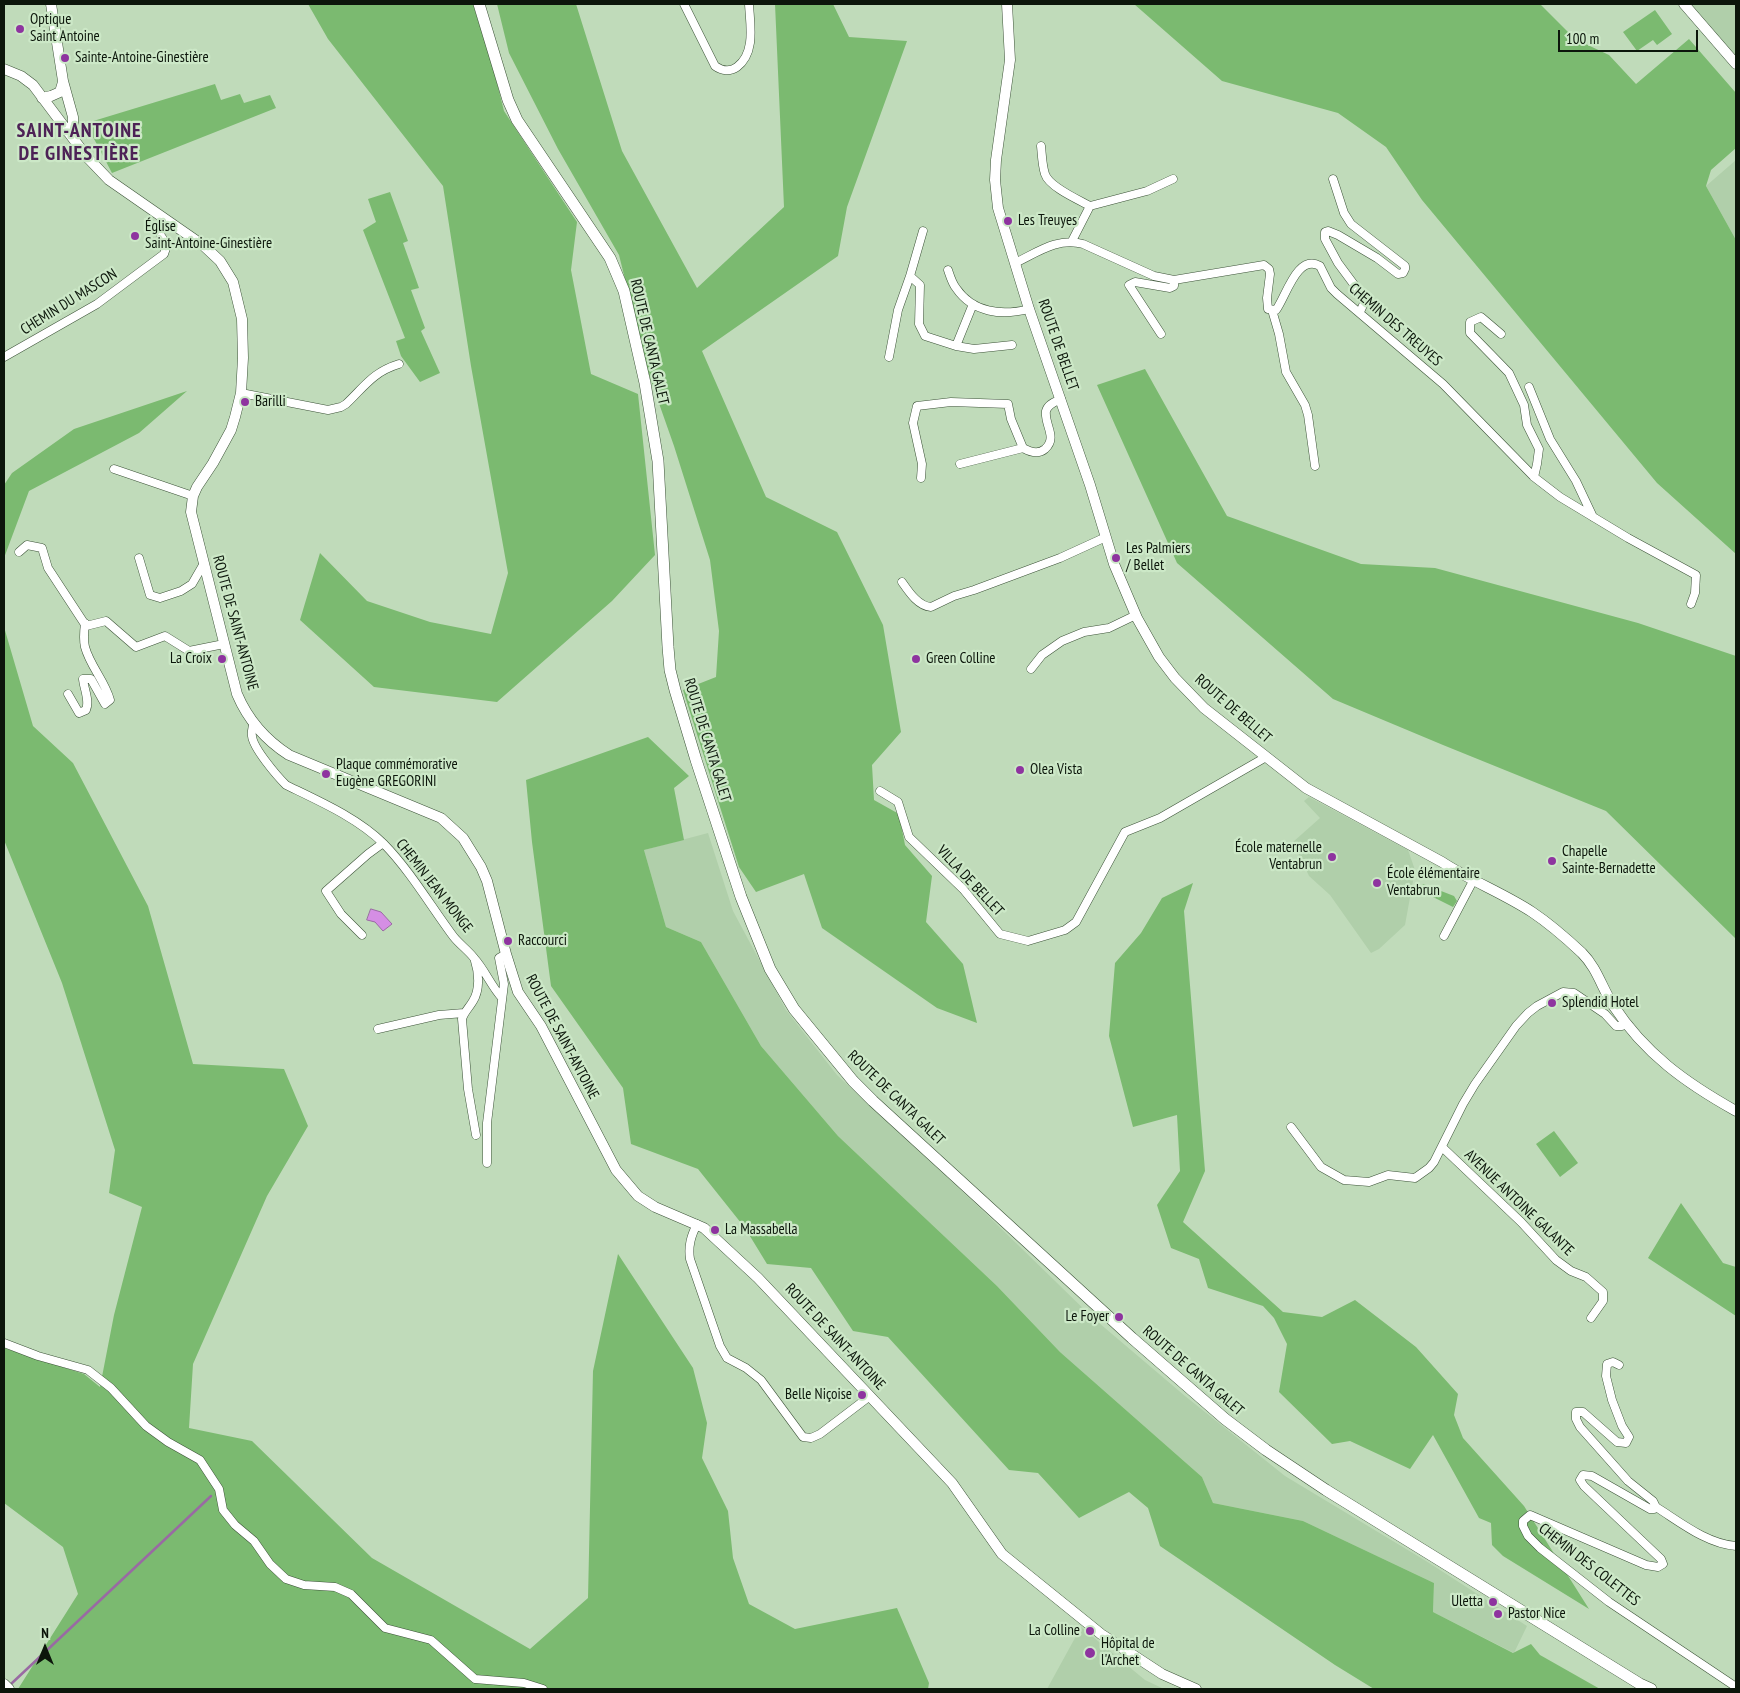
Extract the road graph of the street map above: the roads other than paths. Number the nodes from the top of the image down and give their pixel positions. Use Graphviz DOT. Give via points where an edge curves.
graph roads {
  1 [pos="51,4"];
  2 [pos="479,4"];
  3 [pos="684,4"];
  4 [pos="750,4"];
  5 [pos="1007,4"];
  6 [pos="1684,4"];
  7 [pos="1736,64"];
  8 [pos="4,69"];
  9 [pos="63,81"];
  10 [pos="42,98"];
  11 [pos="68,99"];
  12 [pos="58,120"];
  13 [pos="68,132"];
  14 [pos="1041,146"];
  15 [pos="1173,179"];
  16 [pos="1333,179"];
  17 [pos="1090,206"];
  18 [pos="164,219"];
  19 [pos="924,231"];
  20 [pos="1072,241"];
  21 [pos="1015,263"];
  22 [pos="948,270"];
  23 [pos="910,276"];
  24 [pos="1174,280"];
  25 [pos="973,304"];
  26 [pos="1029,309"];
  27 [pos="1272,310"];
  28 [pos="1360,312"];
  29 [pos="1161,334"];
  30 [pos="1501,334"];
  31 [pos="1012,345"];
  32 [pos="956,346"];
  33 [pos="4,357"];
  34 [pos="889,357"];
  35 [pos="399,364"];
  36 [pos="1529,387"];
  37 [pos="241,393"];
  38 [pos="1061,399"];
  39 [pos="1023,448"];
  40 [pos="960,464"];
  41 [pos="1315,466"];
  42 [pos="114,469"];
  43 [pos="1534,477"];
  44 [pos="921,478"];
  45 [pos="193,496"];
  46 [pos="1593,517"];
  47 [pos="1106,537"];
  48 [pos="19,552"];
  49 [pos="139,558"];
  50 [pos="203,564"];
  51 [pos="902,582"];
  52 [pos="1691,604"];
  53 [pos="1136,615"];
  54 [pos="85,623"];
  55 [pos="224,644"];
  56 [pos="1031,669"];
  57 [pos="68,694"];
  58 [pos="253,724"];
  59 [pos="1266,757"];
  60 [pos="880,791"];
  61 [pos="383,843"];
  62 [pos="1473,881"];
  63 [pos="362,935"];
  64 [pos="1444,936"];
  65 [pos="506,954"];
  66 [pos="473,956"];
  67 [pos="502,998"];
  68 [pos="464,1013"];
  69 [pos="1626,1023"];
  70 [pos="378,1029"];
  71 [pos="1736,1110"];
  72 [pos="1291,1127"];
  73 [pos="476,1135"];
  74 [pos="1442,1147"];
  75 [pos="487,1163"];
  76 [pos="697,1224"];
  77 [pos="1591,1318"];
  78 [pos="4,1343"];
  79 [pos="1619,1365"];
  80 [pos="870,1396"];
  81 [pos="1656,1507"];
  82 [pos="1736,1546"];
  83 [pos="4,1684"];
  84 [pos="1736,1687"];
  85 [pos="9,1689"];
  86 [pos="543,1689"];
  87 [pos="1196,1689"];
  88 [pos="1651,1689"];
  1 -- 9 [label="street"];
  2 -- 88 [label="main road, ROUTE DE CANTA GALET" via="517,120 610,258 624,291 658,461 668,647 674,690 741,897 770,968 794,1009 853,1082 1225,1419 1326,1490"];
  3 -- 4 [label="street" via="715,66 726,70 740,65 750,48"];
  5 -- 21 [label="street, ROUTE DE BELLET" via="1010,60 995,180 998,208"];
  6 -- 7 [label="street"];
  8 -- 10 [label="street" via="28,80"];
  9 -- 10 [label="street" via="60,92"];
  9 -- 11 [label="street"];
  10 -- 12 [label="street"];
  11 -- 12 [label="street" via="66,110"];
  11 -- 13 [label="street" via="74,123"];
  12 -- 13 [label="street"];
  13 -- 18 [label="street" via="109,180"];
  14 -- 17 [label="street" via="1045,176 1071,197"];
  15 -- 17 [label="street" via="1147,191"];
  16 -- 28 [label="street" via="1351,224 1405,266 1403,273 1398,274 1338,235 1325,232 1325,239 1338,263 1361,294 1364,303"];
  17 -- 20 [label="street"];
  18 -- 33 [label="street, CHEMIN DU MASCON" via="159,227 167,245 164,254 97,304"];
  18 -- 37 [label="street" via="214,254 233,282 242,319"];
  19 -- 23 [label="street"];
  20 -- 21 [label="street" via="1057,243"];
  20 -- 24 [label="street" via="1154,276"];
  21 -- 26 [label="street, ROUTE DE BELLET"];
  22 -- 25 [label="street" via="955,287"];
  23 -- 32 [label="street" via="920,285 919,324 925,336"];
  23 -- 34 [label="street" via="898,310"];
  24 -- 27 [label="street" via="1264,265 1270,274 1267,304"];
  24 -- 29 [label="street" via="1174,286 1170,288 1135,282 1129,285"];
  25 -- 26 [label="street" via="991,312 1013,313"];
  25 -- 32 [label="street"];
  26 -- 38 [label="street, ROUTE DE BELLET"];
  27 -- 28 [label="street, CHEMIN DES TREUYES" via="1282,303 1296,274 1312,263 1320,266 1331,288"];
  27 -- 41 [label="street" via="1286,372 1308,415"];
  28 -- 43 [label="street, CHEMIN DES TREUYES" via="1442,384"];
  30 -- 43 [label="street" via="1481,318 1470,322 1470,333 1509,373 1524,405 1527,425 1538,449"];
  31 -- 32 [label="street" via="974,349"];
  35 -- 37 [label="street" via="377,374 346,404 334,409"];
  36 -- 46 [label="street" via="1550,438"];
  37 -- 45 [label="street" via="231,430"];
  38 -- 39 [label="street" via="1046,410 1051,437 1048,446 1042,451 1031,452"];
  38 -- 47 [label="street, ROUTE DE BELLET"];
  39 -- 40 [label="street"];
  39 -- 44 [label="street" via="1008,404 951,402 917,406 912,423 922,464"];
  42 -- 45 [label="street"];
  43 -- 46 [label="street, CHEMIN DES TREUYES"];
  45 -- 50 [label="street, ROUTE DE SAINT-ANTOINE" via="191,512"];
  46 -- 52 [label="street, CHEMIN DES TREUYES" via="1696,575"];
  47 -- 51 [label="street" via="931,607 915,599"];
  47 -- 53 [label="street, ROUTE DE BELLET"];
  48 -- 54 [label="street" via="27,545 42,548 48,568"];
  49 -- 50 [label="street" via="150,595 160,598 192,584"];
  50 -- 55 [label="street, ROUTE DE SAINT-ANTOINE"];
  53 -- 56 [label="street" via="1109,628 1084,632 1062,641"];
  53 -- 59 [label="street, ROUTE DE BELLET" via="1159,658 1187,691"];
  54 -- 55 [label="street" via="86,626 106,621 136,647 165,636 189,651"];
  54 -- 57 [label="street" via="85,647 110,700 106,704 91,679 83,678 89,705 86,710 79,713"];
  55 -- 58 [label="street, ROUTE DE SAINT-ANTOINE" via="237,694"];
  58 -- 61 [label="street, CHEMIN JEAN MONGE" via="252,737 278,778 349,818"];
  58 -- 65 [label="street, ROUTE DE SAINT-ANTOINE" via="288,754 441,818 452,827 463,838 487,880"];
  59 -- 60 [label="street, VILLA DE BELLET" via="1160,818 1125,832 1076,922 1065,930 1028,941 1000,934 963,889 909,837 898,802"];
  59 -- 62 [label="street, ROUTE DE BELLET" via="1318,795"];
  61 -- 63 [label="street" via="326,891 341,914"];
  61 -- 66 [label="street, CHEMIN JEAN MONGE" via="454,938"];
  62 -- 64 [label="street"];
  62 -- 69 [label="street, ROUTE DE BELLET" via="1531,911 1556,929 1588,960 1608,998"];
  65 -- 67 [label="street" via="499,958 504,984"];
  65 -- 76 [label="street, ROUTE DE SAINT-ANTOINE" via="518,992 541,1026 616,1170 638,1196 665,1212"];
  66 -- 67 [label="street, CHEMIN JEAN MONGE"];
  66 -- 68 [label="street" via="478,982 474,1000"];
  67 -- 75 [label="street" via="488,1123"];
  68 -- 70 [label="street" via="439,1015"];
  68 -- 73 [label="street" via="468,1089"];
  69 -- 71 [label="street, ROUTE DE BELLET" via="1650,1050 1688,1083"];
  69 -- 74 [label="street, AVENUE ANTOINE GALANTE" via="1616,1026 1580,996 1568,992 1537,1006 1516,1026 1475,1084"];
  72 -- 74 [label="street, AVENUE ANTOINE GALANTE" via="1320,1167 1349,1181 1369,1182 1388,1175 1415,1178 1429,1168"];
  74 -- 77 [label="street, AVENUE ANTOINE GALANTE" via="1556,1260 1586,1277 1603,1292 1604,1301"];
  76 -- 80 [label="street, ROUTE DE SAINT-ANTOINE" via="758,1278"];
  76 -- 80 [label="street" via="692,1232 690,1259 720,1346 727,1358 760,1380 803,1437 820,1434"];
  78 -- 86 [label="street" via="88,1370 111,1388 146,1426 200,1460 219,1489 223,1510 286,1578 304,1585 335,1587 351,1594 385,1628 432,1640 475,1678 524,1683"];
  79 -- 81 [label="street" via="1609,1362 1606,1376 1618,1416 1629,1437 1626,1443 1617,1442 1582,1412 1576,1412 1576,1420 1628,1481"];
  80 -- 87 [label="street, ROUTE DE SAINT-ANTOINE" via="952,1483 1002,1554 1101,1634 1162,1674"];
  81 -- 82 [label="street" via="1704,1536"];
  81 -- 84 [label="street, CHEMIN DES COLETTES" via="1650,1509 1592,1476 1583,1476 1580,1480 1661,1559 1662,1564 1658,1568 1538,1517 1530,1515 1525,1518 1523,1526 1540,1548 1609,1602"];
  83 -- 85 [label="street"];
}
